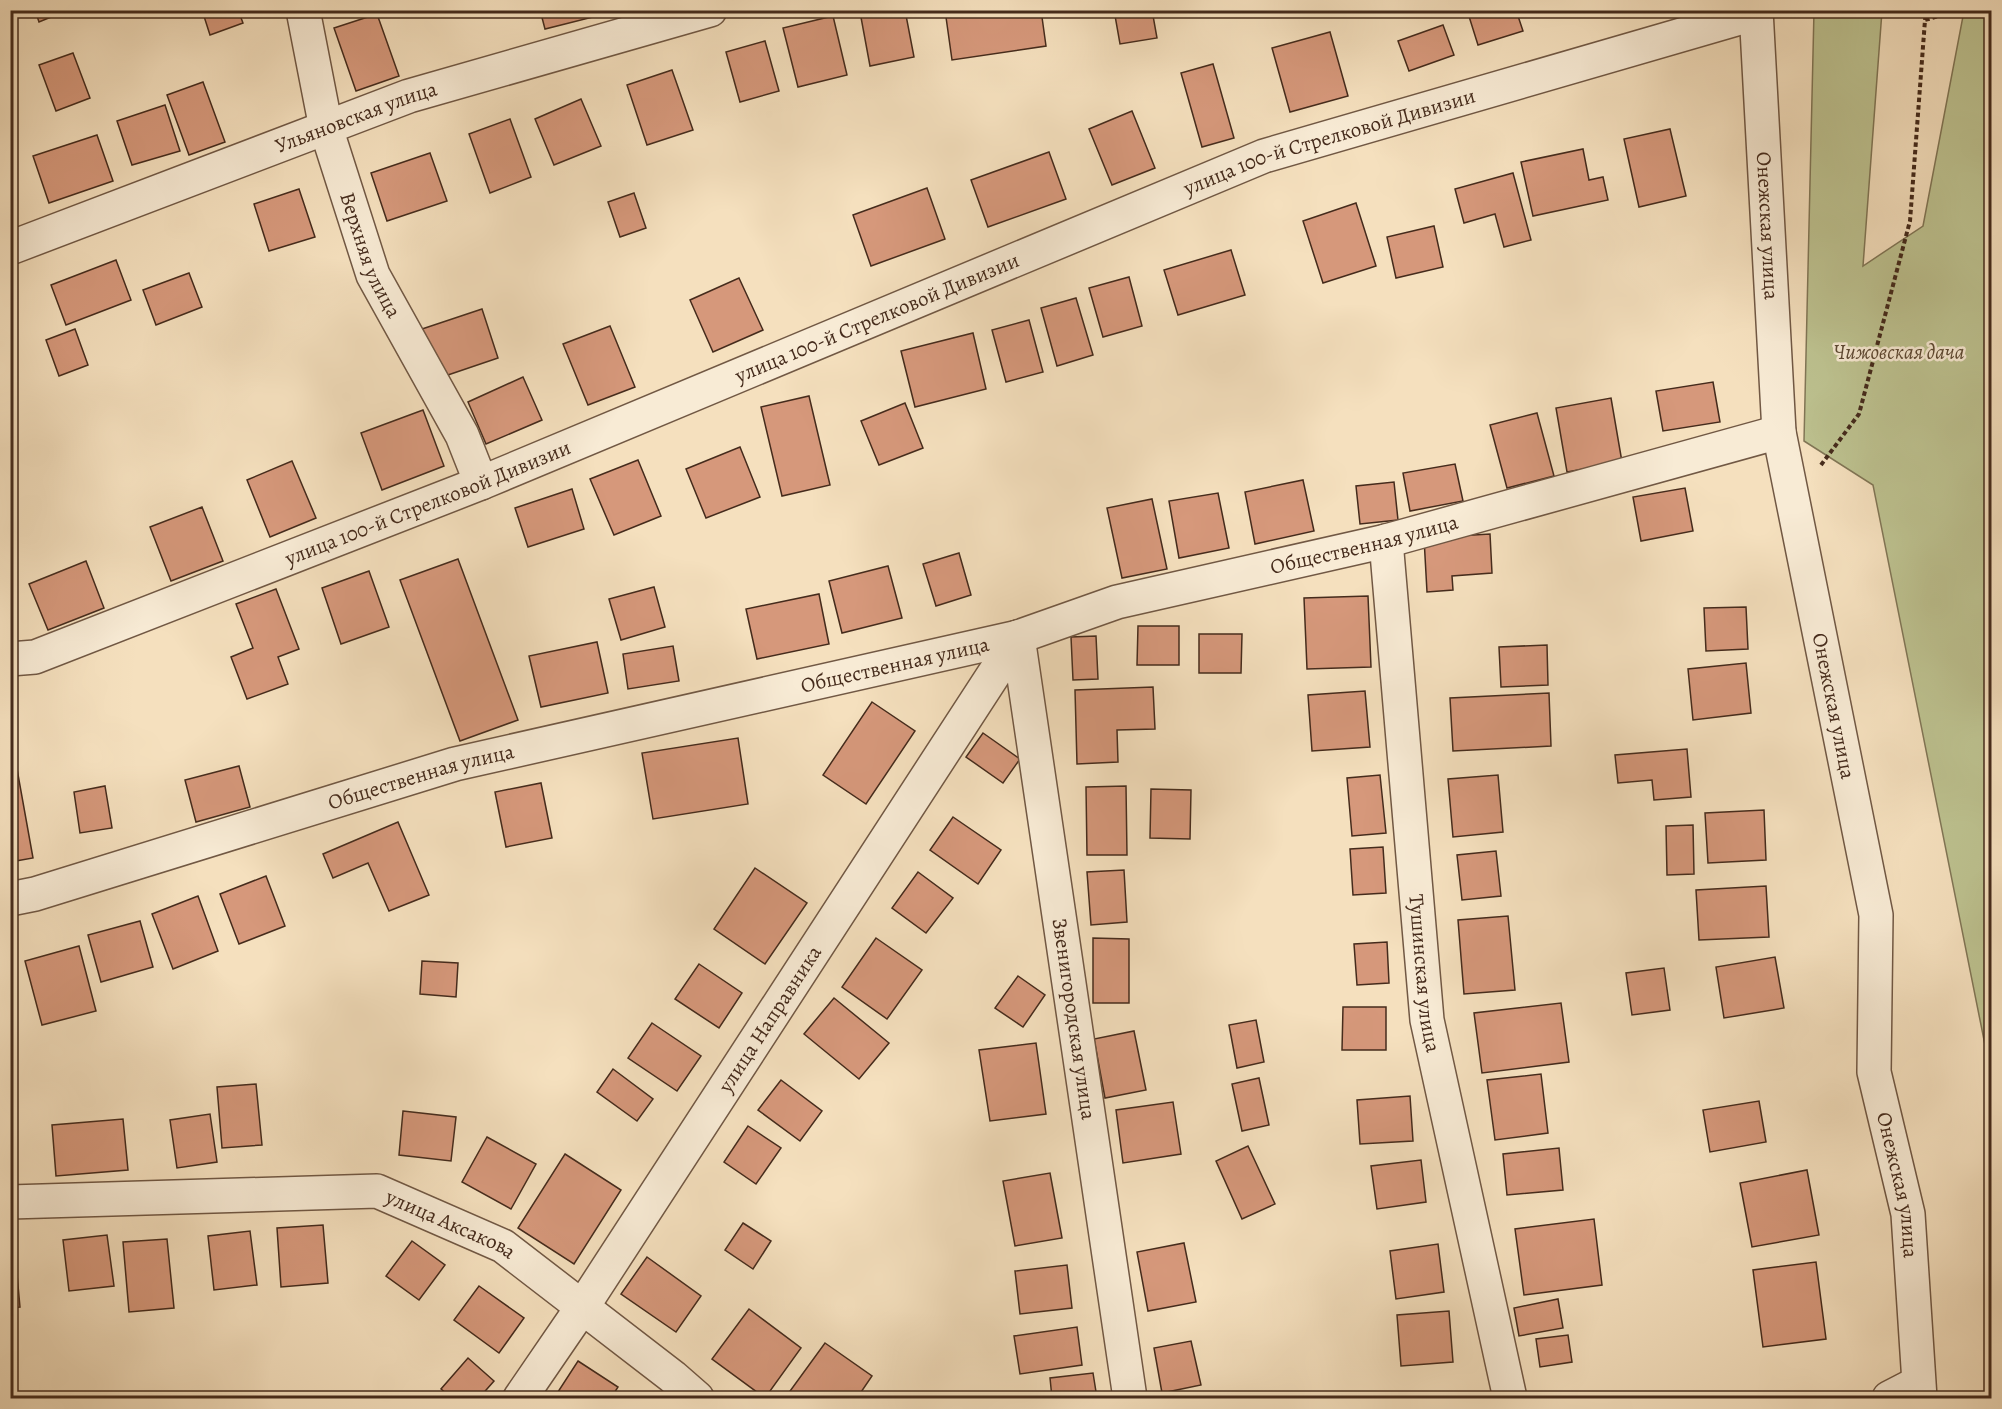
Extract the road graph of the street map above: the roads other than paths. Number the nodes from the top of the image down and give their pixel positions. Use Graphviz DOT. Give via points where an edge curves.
graph roads {
  1 [pos="303,10"];
  2 [pos="710,10"];
  3 [pos="1757,12"];
  4 [pos="326,128"];
  5 [pos="10,248"];
  6 [pos="1779,432"];
  7 [pos="481,483"];
  8 [pos="1386,541"];
  9 [pos="1018,637"];
  10 [pos="10,659"];
  11 [pos="10,899"];
  12 [pos="10,1202"];
  13 [pos="583,1306"];
  14 [pos="1919,1390"];
  15 [pos="520,1398"];
  16 [pos="697,1398"];
  17 [pos="1130,1398"];
  18 [pos="1510,1398"];
  19 [pos="1889,1398"];
  1 -- 4 [label="street, Верхняя улица"];
  2 -- 4 [label="street, Ульяновская улица" via="409,96"];
  3 -- 6 [label="street, Онежская улица"];
  3 -- 7 [label="street, улица 100-й Стрелковой Дивизии" via="1264,156"];
  4 -- 5 [label="street, Ульяновская улица"];
  4 -- 7 [label="street, Верхняя улица" via="372,275 462,435"];
  6 -- 8 [label="street, Общественная улица"];
  6 -- 14 [label="street, Онежская улица" via="1876,915 1874,1072 1908,1214"];
  7 -- 10 [label="street, улица 100-й Стрелковой Дивизии" via="35,657"];
  8 -- 9 [label="street, Общественная улица" via="1118,602"];
  8 -- 18 [label="street, Тушинская улица" via="1427,1020"];
  9 -- 11 [label="street, Общественная улица" via="455,764"];
  9 -- 13 [label="street, улица Направника"];
  9 -- 17 [label="street, Звенигородская улица"];
  12 -- 13 [label="street, улица Аксакова" via="377,1191 503,1246"];
  13 -- 15 [label="street, улица Направника"];
  13 -- 16 [label="street, улица Аксакова"];
  14 -- 19 [label="street"];
}
